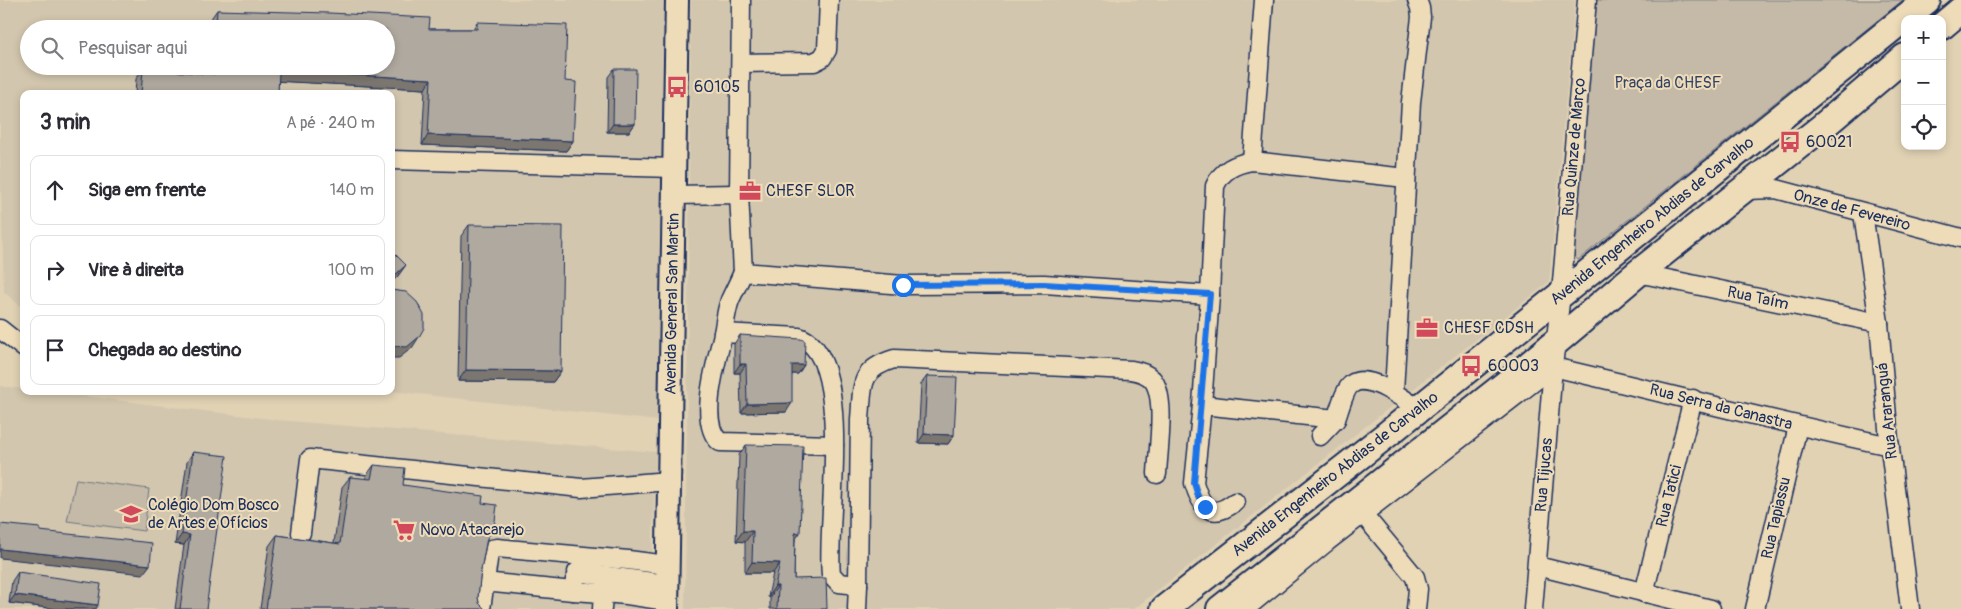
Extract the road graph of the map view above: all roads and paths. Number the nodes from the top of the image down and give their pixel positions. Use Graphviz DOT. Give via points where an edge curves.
graph roads {
  1 [pos="677,0"];
  2 [pos="741,0"];
  3 [pos="829,0"];
  4 [pos="1264,0"];
  5 [pos="1417,0"];
  6 [pos="1587,0"];
  7 [pos="1927,0"];
  8 [pos="1961,10"];
  9 [pos="1946,23"];
  10 [pos="1901,60"];
  11 [pos="741,63"];
  12 [pos="395,160"];
  13 [pos="1252,161"];
  14 [pos="674,168"];
  15 [pos="1406,178"];
  16 [pos="1743,190"];
  17 [pos="739,194"];
  18 [pos="673,195"];
  19 [pos="1863,213"];
  20 [pos="1961,238"];
  21 [pos="743,272"];
  22 [pos="1638,273"];
  23 [pos="1561,293"];
  24 [pos="1210,294"];
  25 [pos="1584,318"];
  26 [pos="1879,323"];
  27 [pos="0,329"];
  28 [pos="723,333"];
  29 [pos="1556,342"];
  30 [pos="20,345"];
  31 [pos="1553,367"];
  32 [pos="1394,391"];
  33 [pos="1693,399"];
  34 [pos="1202,405"];
  35 [pos="1418,409"];
  36 [pos="1336,419"];
  37 [pos="1798,426"];
  38 [pos="1320,436"];
  39 [pos="834,445"];
  40 [pos="1890,446"];
  41 [pos="1157,474"];
  42 [pos="669,481"];
  43 [pos="1236,502"];
  44 [pos="1363,514"];
  45 [pos="301,533"];
  46 [pos="580,555"];
  47 [pos="1537,566"];
  48 [pos="577,572"];
  49 [pos="484,582"];
  50 [pos="858,585"];
  51 [pos="667,590"];
  52 [pos="573,591"];
  53 [pos="1644,593"];
  54 [pos="603,601"];
  55 [pos="481,609"];
  56 [pos="857,609"];
  57 [pos="1164,609"];
  58 [pos="1220,609"];
  59 [pos="1245,609"];
  60 [pos="1416,609"];
  61 [pos="1533,609"];
  62 [pos="1711,609"];
  63 [pos="1755,609"];
  64 [pos="1910,609"];
  1 -- 14 [label="main road, Avenida General San Martin"];
  2 -- 11 [label="street"];
  3 -- 11 [label="street" via="827,50 822,58 814,62"];
  4 -- 13 [label="street"];
  5 -- 15 [label="street" via="1421,17"];
  6 -- 23 [label="street, Rua Quinze de Março"];
  7 -- 23 [label="highway, Avenida Engenheiro Abdias de Carvalho"];
  8 -- 9 [label="highway"];
  10 -- 16 [label="highway, Avenida Engenheiro Abdias de Carvalho"];
  11 -- 17 [label="street"];
  12 -- 14 [label="street"];
  13 -- 15 [label="street"];
  13 -- 24 [label="street" via="1236,164 1227,170 1215,186"];
  14 -- 18 [label="main road, Avenida General San Martin"];
  15 -- 32 [label="street"];
  16 -- 19 [label="street, Onze de Fevereiro" via="1776,189"];
  16 -- 22 [label="highway, Avenida Engenheiro Abdias de Carvalho"];
  17 -- 18 [label="street"];
  17 -- 21 [label="street"];
  18 -- 42 [label="main road, Avenida General San Martin"];
  19 -- 20 [label="street, Onze de Fevereiro"];
  19 -- 26 [label="street, Rua Araranguá"];
  21 -- 24 [label="street" via="903,285 1044,284"];
  21 -- 28 [label="street" via="730,301"];
  22 -- 25 [label="highway, Avenida Engenheiro Abdias de Carvalho"];
  22 -- 26 [label="street, Rua Taím"];
  23 -- 25 [label="street"];
  23 -- 29 [label="street, Rua Quinze de Março"];
  23 -- 35 [label="highway, Avenida Engenheiro Abdias de Carvalho"];
  24 -- 34 [label="street"];
  25 -- 29 [label="highway, Avenida Engenheiro Abdias de Carvalho"];
  26 -- 40 [label="street, Rua Araranguá"];
  27 -- 30 [label="street"];
  28 -- 39 [label="street" via="799,338 811,343 829,377"];
  28 -- 39 [label="street" via="710,399 710,425 716,438 720,442"];
  29 -- 31 [label="street, Rua Tijucas"];
  29 -- 58 [label="highway, Avenida Engenheiro Abdias de Carvalho"];
  31 -- 33 [label="street, Rua Serra da Canastra"];
  31 -- 44 [label="street"];
  31 -- 47 [label="street, Rua Tijucas"];
  32 -- 35 [label="street"];
  32 -- 36 [label="street" via="1369,382 1353,383 1348,387"];
  33 -- 37 [label="street, Rua Serra da Canastra"];
  33 -- 53 [label="street, Rua Tatici"];
  34 -- 36 [label="street"];
  34 -- 43 [label="street" via="1194,483 1198,496 1205,507 1214,512 1224,511"];
  35 -- 57 [label="highway, Avenida Engenheiro Abdias de Carvalho"];
  36 -- 38 [label="street"];
  37 -- 40 [label="street, Rua Serra da Canastra"];
  37 -- 63 [label="street, Rua Tapiassu"];
  39 -- 50 [label="street" via="831,574 839,583"];
  40 -- 64 [label="street, Rua Araranguá"];
  41 -- 50 [label="street" via="1159,394 1152,379 1144,373 894,359 882,362 870,369 863,385"];
  42 -- 45 [label="street" via="581,488 310,459"];
  42 -- 51 [label="main road, Avenida General San Martin"];
  44 -- 59 [label="street"];
  44 -- 60 [label="street" via="1415,577 1418,589"];
  46 -- 48 [label="street"];
  46 -- 49 [label="street" via="491,549"];
  46 -- 51 [label="street"];
  47 -- 53 [label="street"];
  47 -- 61 [label="street, Rua Tijucas"];
  48 -- 51 [label="street"];
  48 -- 52 [label="street"];
  49 -- 52 [label="street"];
  49 -- 55 [label="street"];
  50 -- 56 [label="street"];
  51 -- 54 [label="street"];
  52 -- 54 [label="street"];
  53 -- 62 [label="street"];
}
